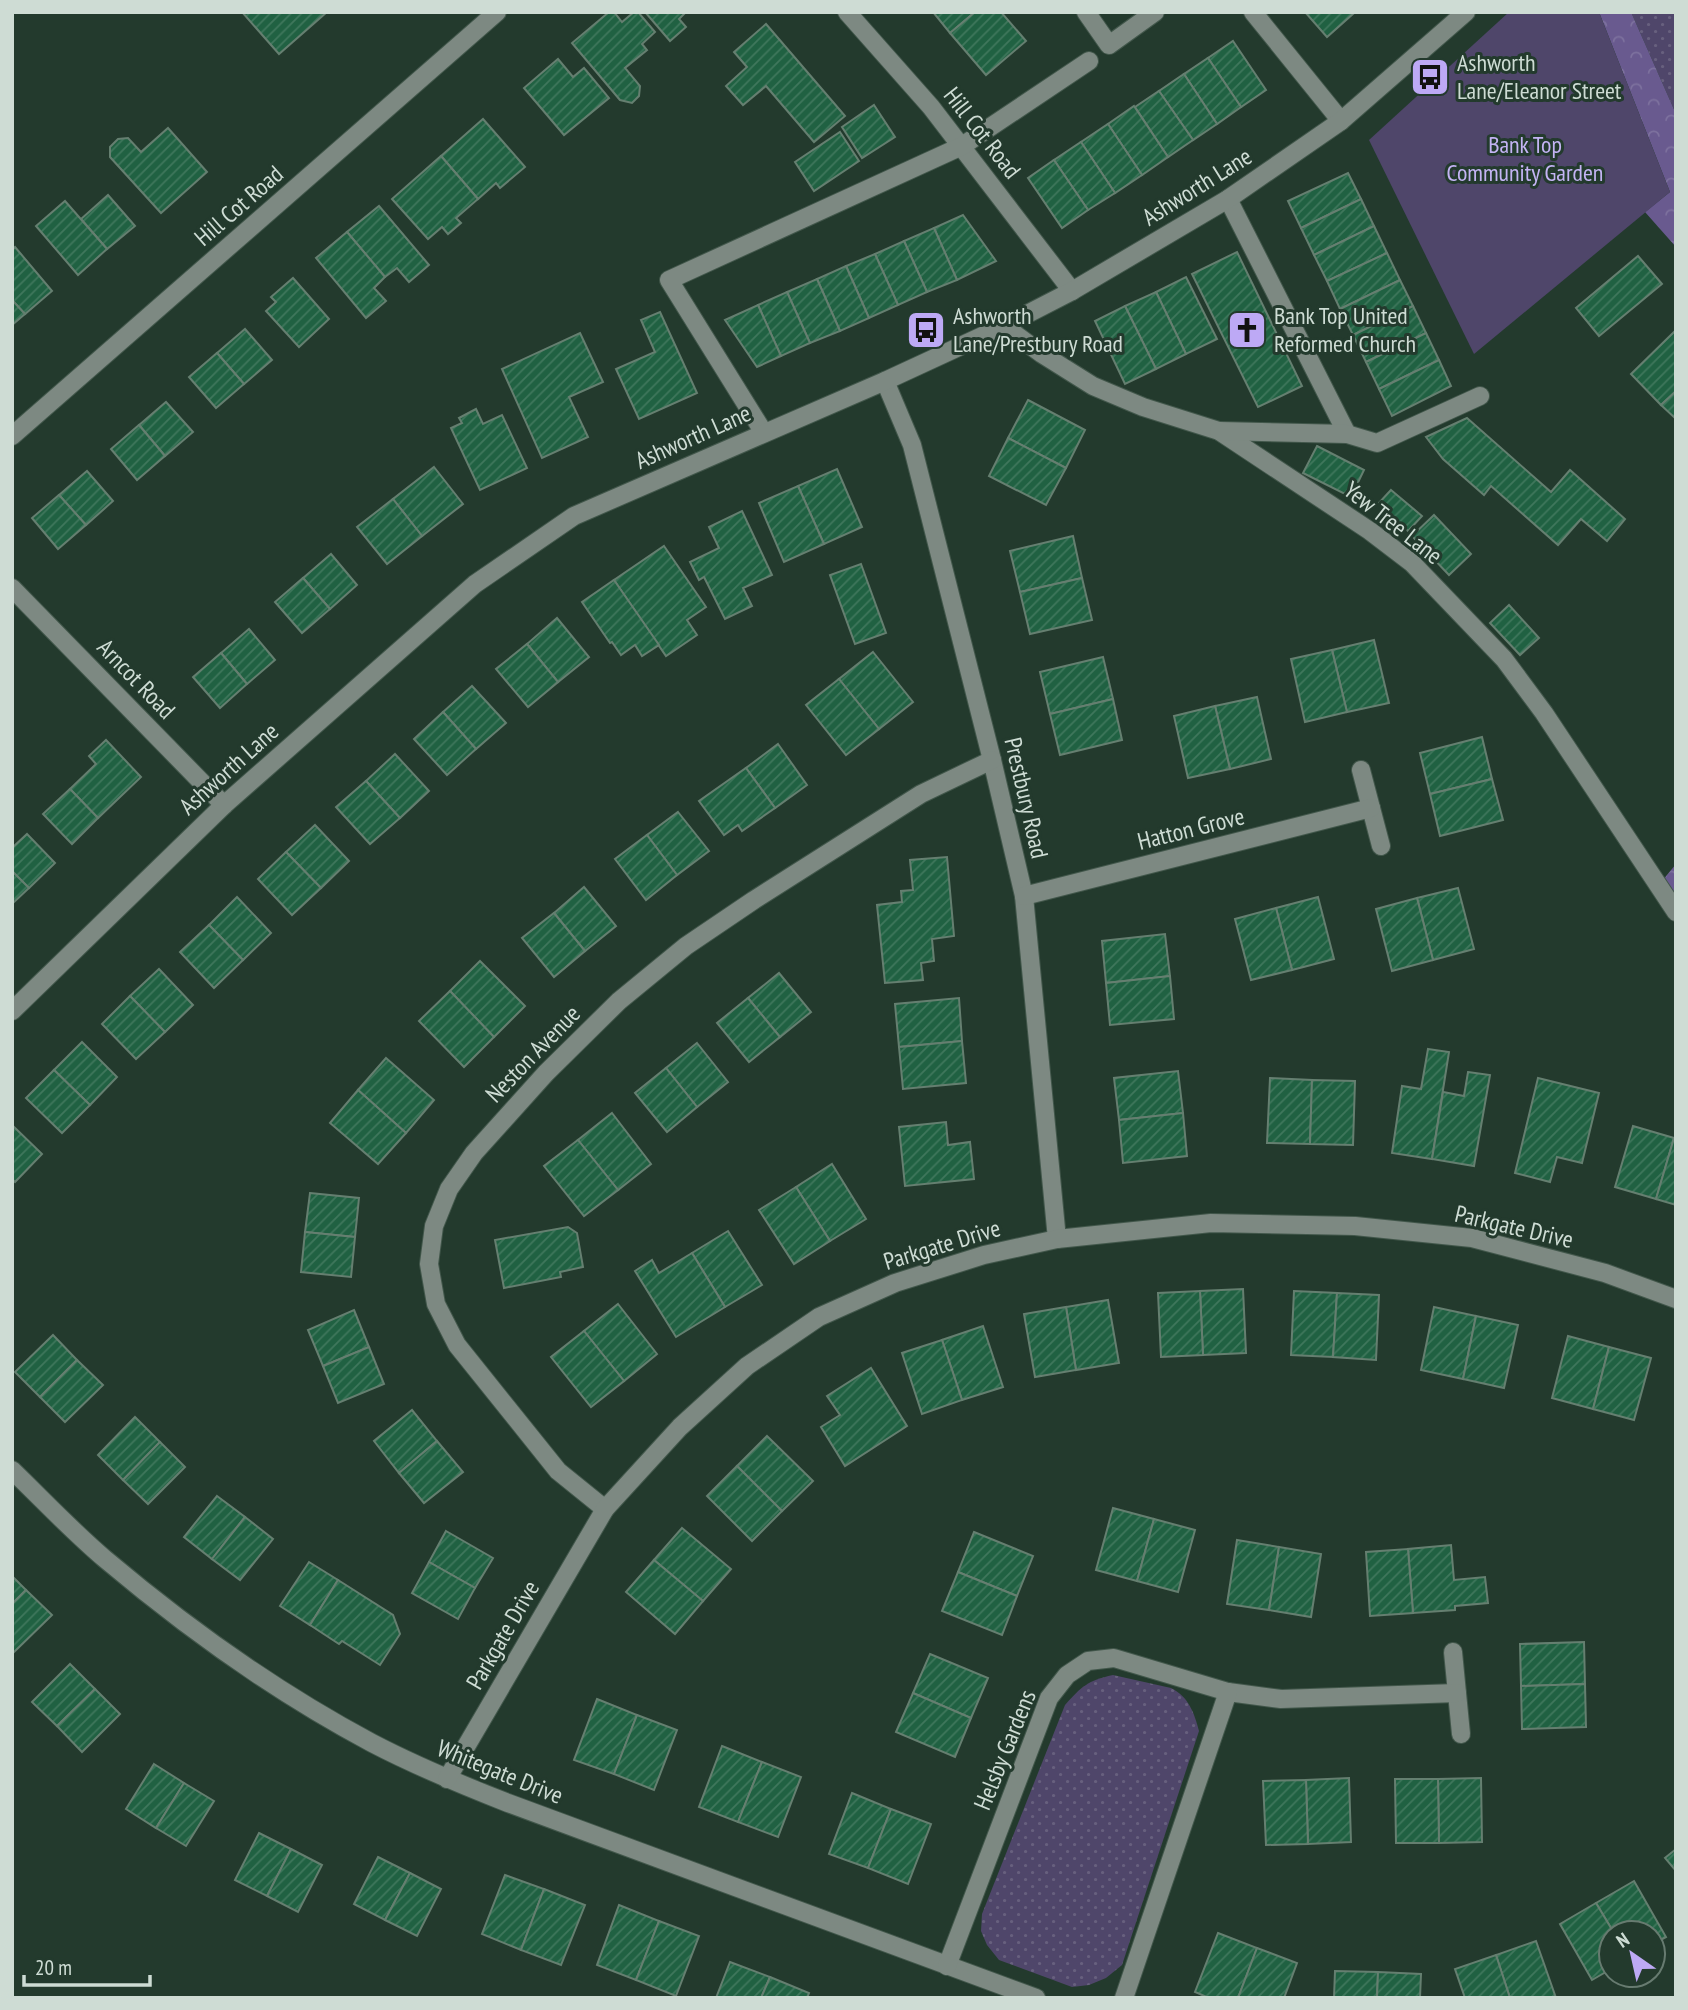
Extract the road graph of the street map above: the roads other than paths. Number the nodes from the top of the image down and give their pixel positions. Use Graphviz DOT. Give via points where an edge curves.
graph roads {
  1 [pos="497,12"];
  2 [pos="846,12"];
  3 [pos="1086,12"];
  4 [pos="1155,12"];
  5 [pos="1253,12"];
  6 [pos="1465,13"];
  7 [pos="1089,61"];
  8 [pos="1341,121"];
  9 [pos="962,146"];
  10 [pos="1228,200"];
  11 [pos="1072,291"];
  12 [pos="1004,326"];
  13 [pos="885,382"];
  14 [pos="1480,396"];
  15 [pos="1219,431"];
  16 [pos="764,433"];
  17 [pos="1347,434"];
  18 [pos="12,436"];
  19 [pos="12,588"];
  20 [pos="992,760"];
  21 [pos="1361,770"];
  22 [pos="224,804"];
  23 [pos="1371,808"];
  24 [pos="1381,846"];
  25 [pos="1024,896"];
  26 [pos="1676,912"];
  27 [pos="12,1011"];
  28 [pos="1057,1239"];
  29 [pos="1676,1299"];
  30 [pos="12,1471"];
  31 [pos="605,1509"];
  32 [pos="1453,1652"];
  33 [pos="1228,1692"];
  34 [pos="1457,1693"];
  35 [pos="1461,1734"];
  36 [pos="447,1779"];
  37 [pos="947,1966"];
  38 [pos="1036,1998"];
  39 [pos="1124,1998"];
  1 -- 18 [label="street, Hill Cot Road"];
  2 -- 9 [label="street, Hill Cot Road"];
  3 -- 4 [label="street" via="1110,45"];
  5 -- 8 [label="street"];
  6 -- 8 [label="street, Ashworth Lane"];
  7 -- 9 [label="street"];
  8 -- 10 [label="street, Ashworth Lane"];
  9 -- 11 [label="street, Hill Cot Road"];
  9 -- 16 [label="street" via="669,280"];
  10 -- 11 [label="street, Ashworth Lane"];
  10 -- 17 [label="street"];
  11 -- 12 [label="street, Ashworth Lane"];
  12 -- 13 [label="street, Ashworth Lane"];
  12 -- 15 [label="street, Yew Tree Lane" via="1093,386"];
  13 -- 16 [label="street, Ashworth Lane"];
  13 -- 20 [label="street, Prestbury Road" via="912,445"];
  14 -- 17 [label="street" via="1377,443"];
  15 -- 17 [label="street"];
  15 -- 26 [label="street, Yew Tree Lane" via="1412,563 1495,649 1544,713"];
  16 -- 22 [label="street, Ashworth Lane" via="574,516 475,584"];
  19 -- 22 [label="street, Arncot Road"];
  20 -- 25 [label="street, Prestbury Road"];
  20 -- 31 [label="street, Neston Avenue" via="921,794 687,946 545,1073 474,1153 449,1189 434,1226 429,1264 436,1304 457,1345 558,1471"];
  21 -- 23 [label="street"];
  22 -- 27 [label="street, Ashworth Lane"];
  23 -- 24 [label="street"];
  23 -- 25 [label="street, Hatton Grove"];
  25 -- 28 [label="street, Prestbury Road"];
  28 -- 29 [label="street, Parkgate Drive" via="1210,1223 1355,1226 1472,1238 1605,1273"];
  28 -- 31 [label="street, Parkgate Drive" via="984,1255 895,1283 819,1317 747,1366 680,1427"];
  30 -- 36 [label="street, Whitegate Drive" via="102,1557 188,1626 290,1696"];
  31 -- 36 [label="street, Parkgate Drive"];
  32 -- 34 [label="street"];
  33 -- 34 [label="street, Helsby Gardens" via="1281,1699"];
  33 -- 37 [label="street, Helsby Gardens" via="1114,1658 1088,1661 1067,1675 1049,1698"];
  33 -- 39 [label="street"];
  34 -- 35 [label="street"];
  36 -- 37 [label="street, Whitegate Drive"];
  37 -- 38 [label="street, Whitegate Drive"];
}
